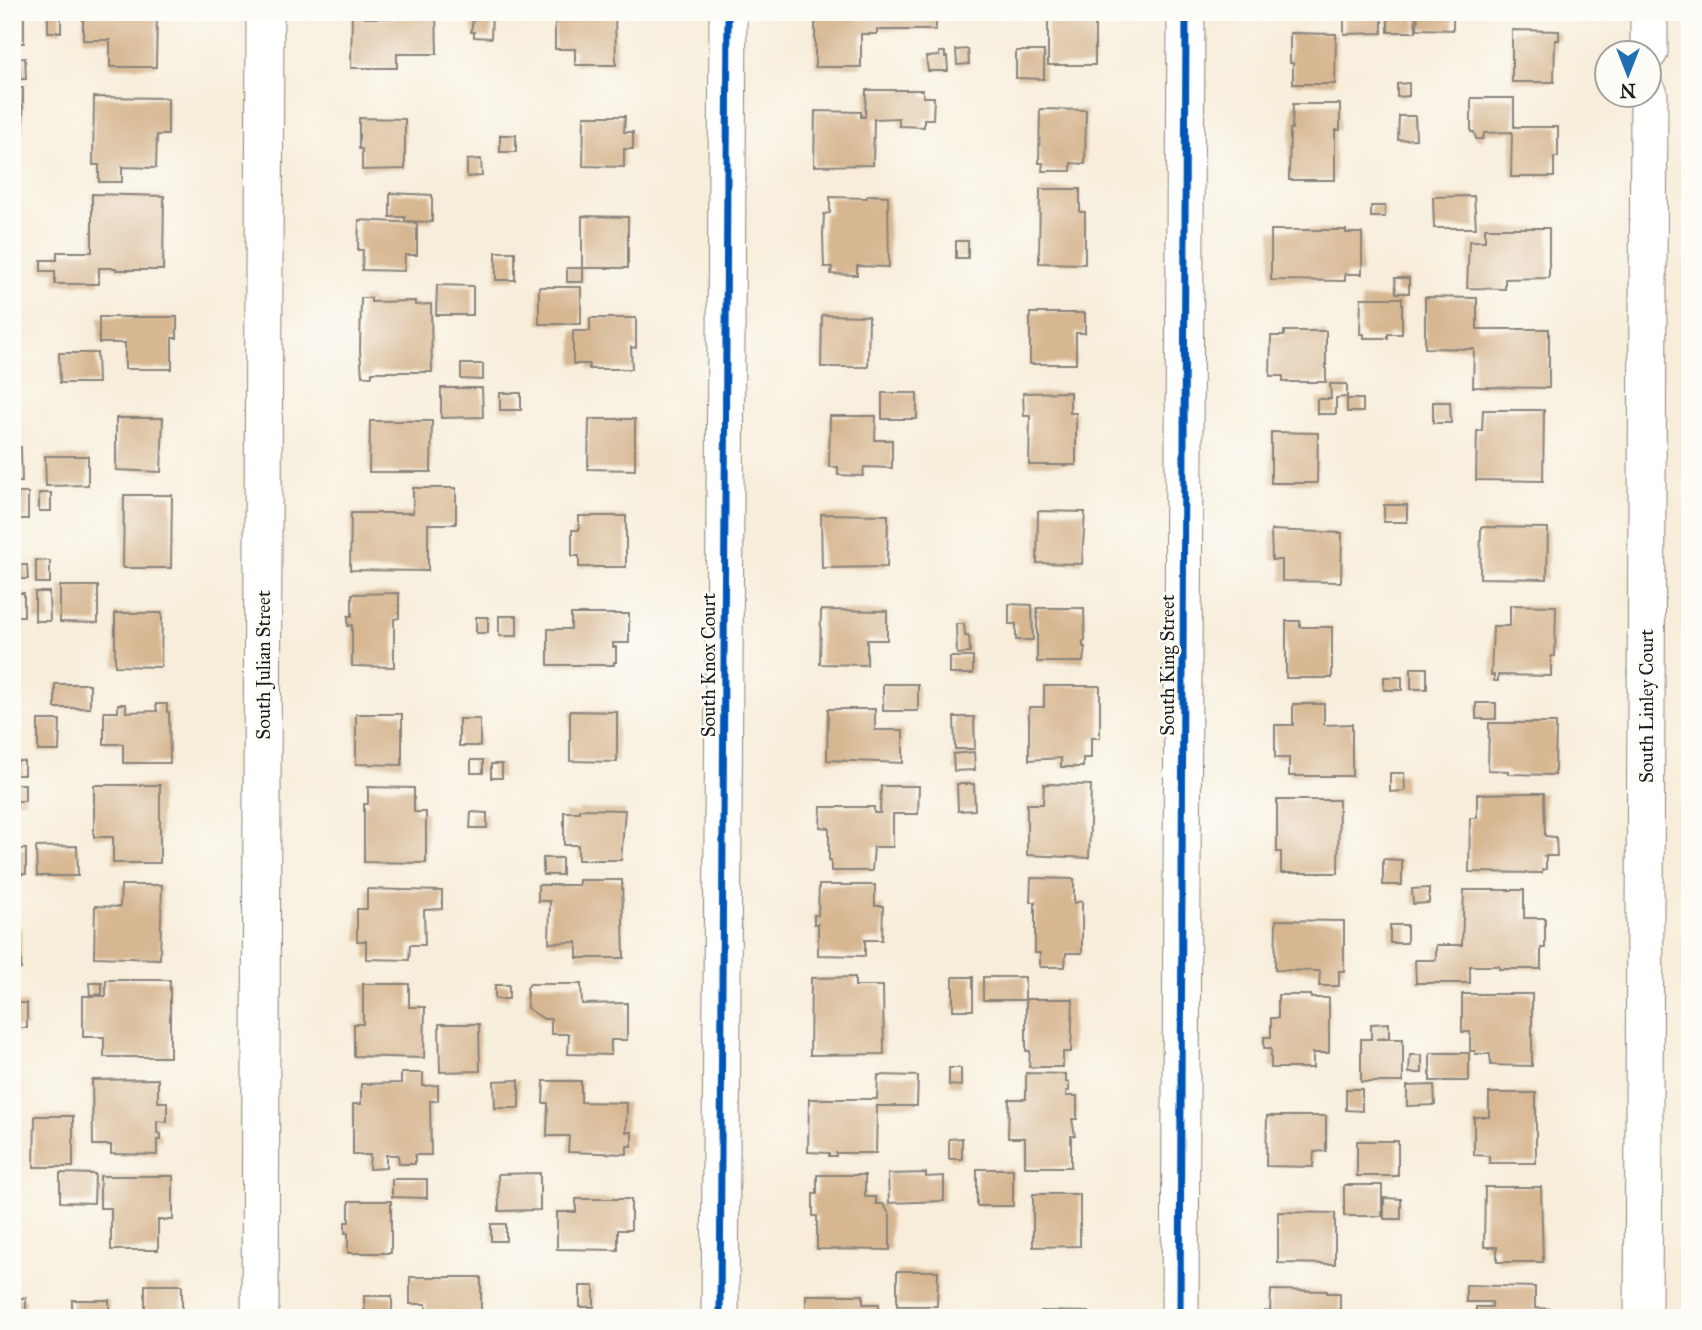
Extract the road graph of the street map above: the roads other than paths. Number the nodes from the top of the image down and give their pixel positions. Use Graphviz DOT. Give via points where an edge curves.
graph roads {
  1 [pos="265,12"];
  2 [pos="728,12"];
  3 [pos="1186,12"];
  4 [pos="1649,12"];
  5 [pos="1649,38"];
  6 [pos="1649,108"];
  7 [pos="260,1318"];
  8 [pos="720,1318"];
  9 [pos="1180,1318"];
  10 [pos="1643,1318"];
  1 -- 7 [label="street, South Julian Street"];
  2 -- 8 [label="street, South Knox Court"];
  3 -- 9 [label="street, South King Street"];
  4 -- 5 [label="street"];
  6 -- 10 [label="street, South Linley Court"];
}
